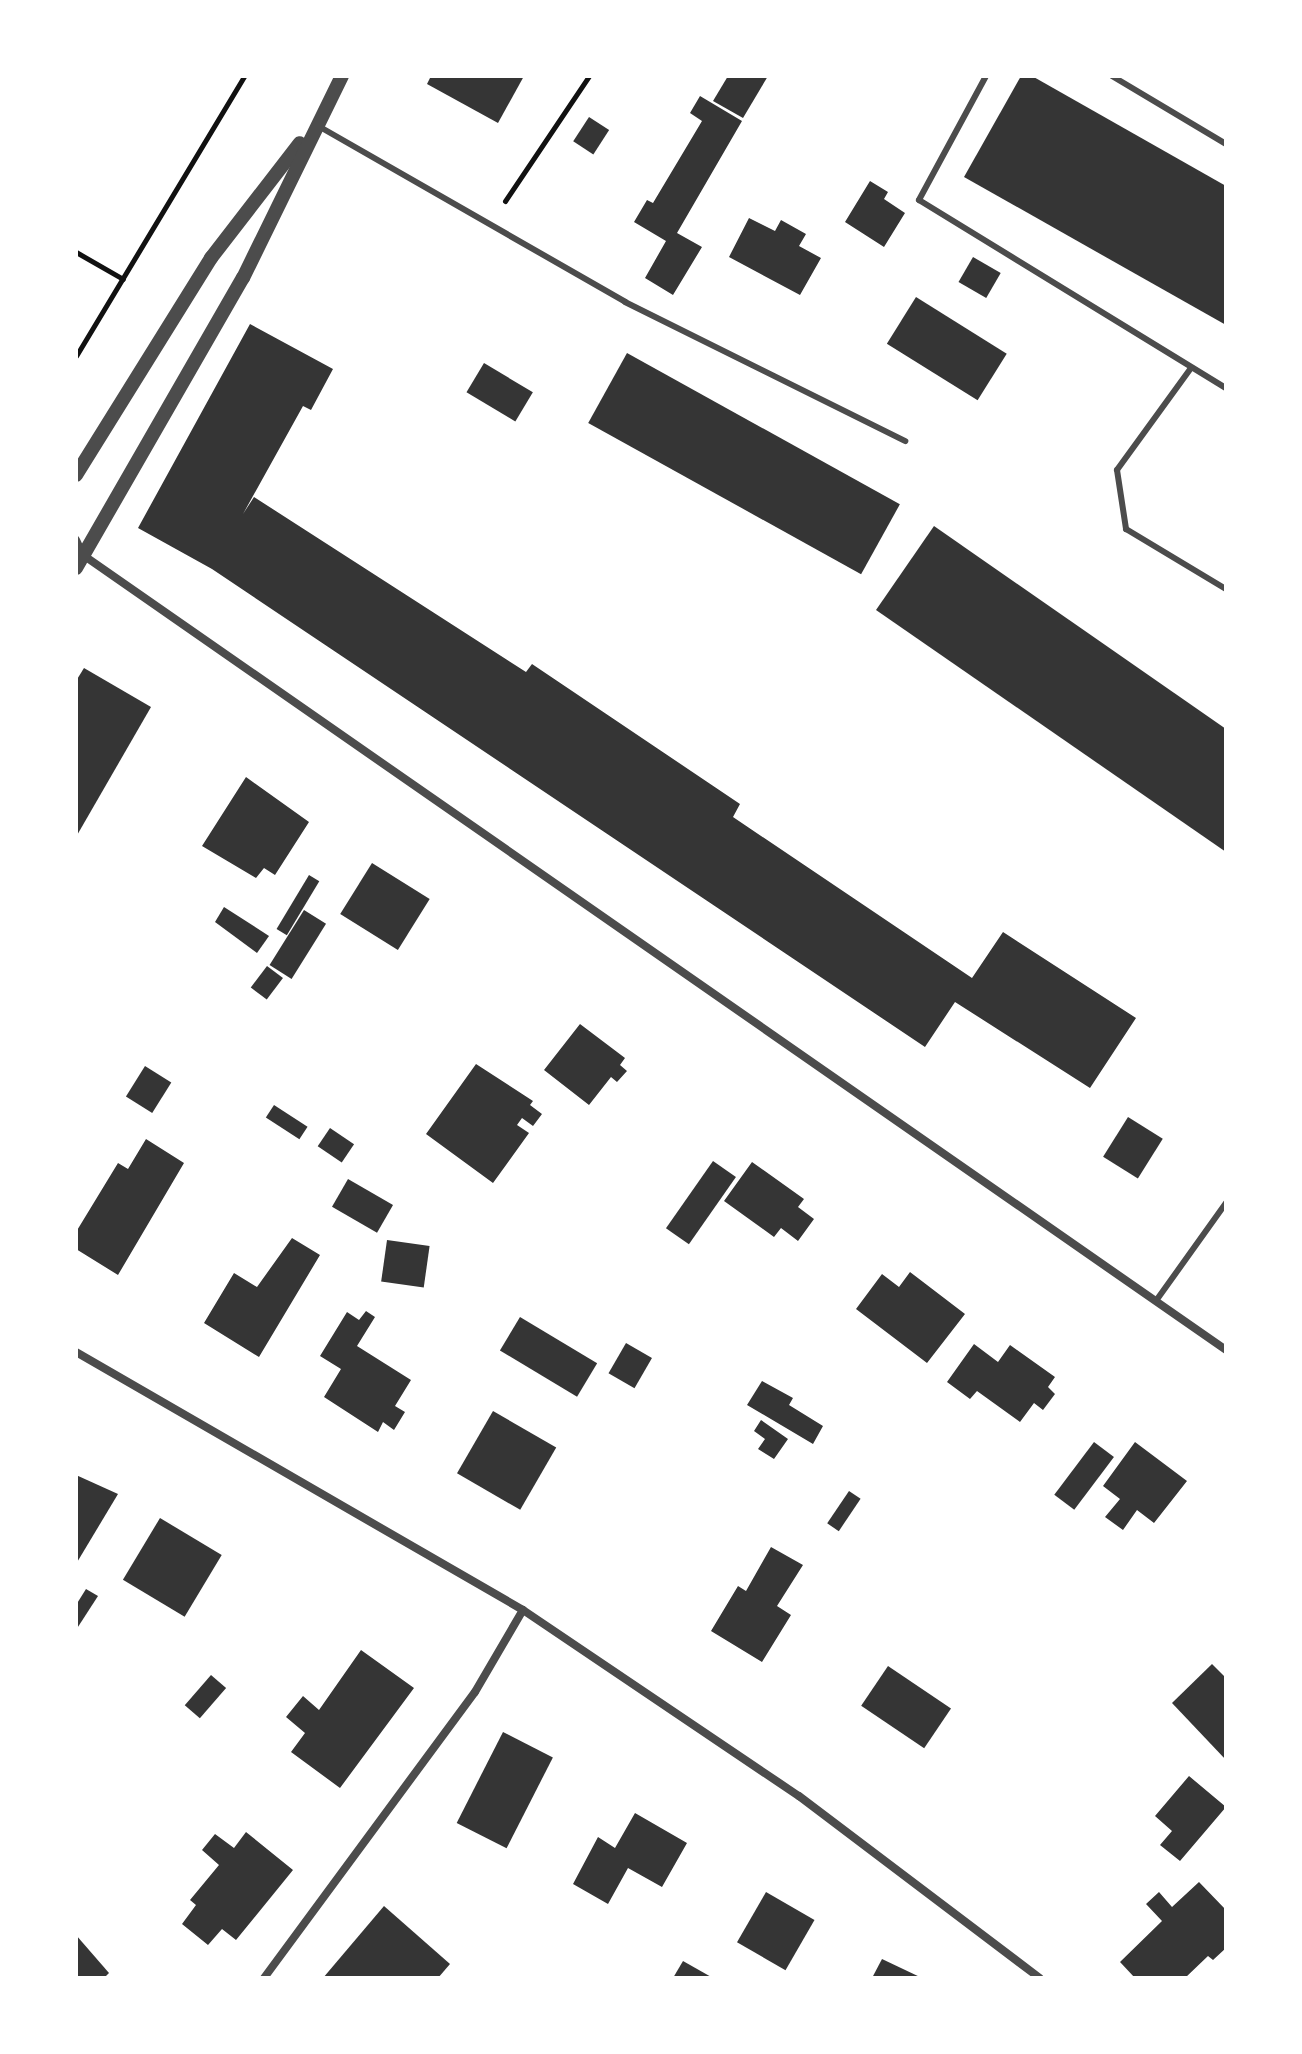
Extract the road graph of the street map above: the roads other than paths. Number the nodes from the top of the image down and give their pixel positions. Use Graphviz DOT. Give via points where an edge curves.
graph roads {
  1 [pos="342,76"];
  2 [pos="986,76"];
  3 [pos="1112,76"];
  4 [pos="315,124"];
  5 [pos="1226,144"];
  6 [pos="1191,368"];
  7 [pos="1226,388"];
  8 [pos="905,441"];
  9 [pos="76,475"];
  10 [pos="76,540"];
  11 [pos="78,559"];
  12 [pos="1226,589"];
  13 [pos="1226,1203"];
  14 [pos="1158,1298"];
  15 [pos="1226,1350"];
  16 [pos="76,1352"];
  17 [pos="523,1610"];
  18 [pos="264,1978"];
  19 [pos="1040,1978"];
  1 -- 4 [label="street"];
  2 -- 6 [label="lane" via="919,200"];
  3 -- 5 [label="lane"];
  4 -- 8 [label="lane" via="625,302"];
  4 -- 9 [label="street" via="211,258"];
  4 -- 11 [label="street" via="243,278"];
  6 -- 7 [label="lane"];
  6 -- 12 [label="lane" via="1117,470 1126,529"];
  10 -- 11 [label="street"];
  11 -- 14 [label="street"];
  13 -- 14 [label="lane"];
  14 -- 15 [label="street"];
  16 -- 17 [label="street"];
  17 -- 18 [label="street" via="475,1692"];
  17 -- 19 [label="street" via="799,1796"];
}
